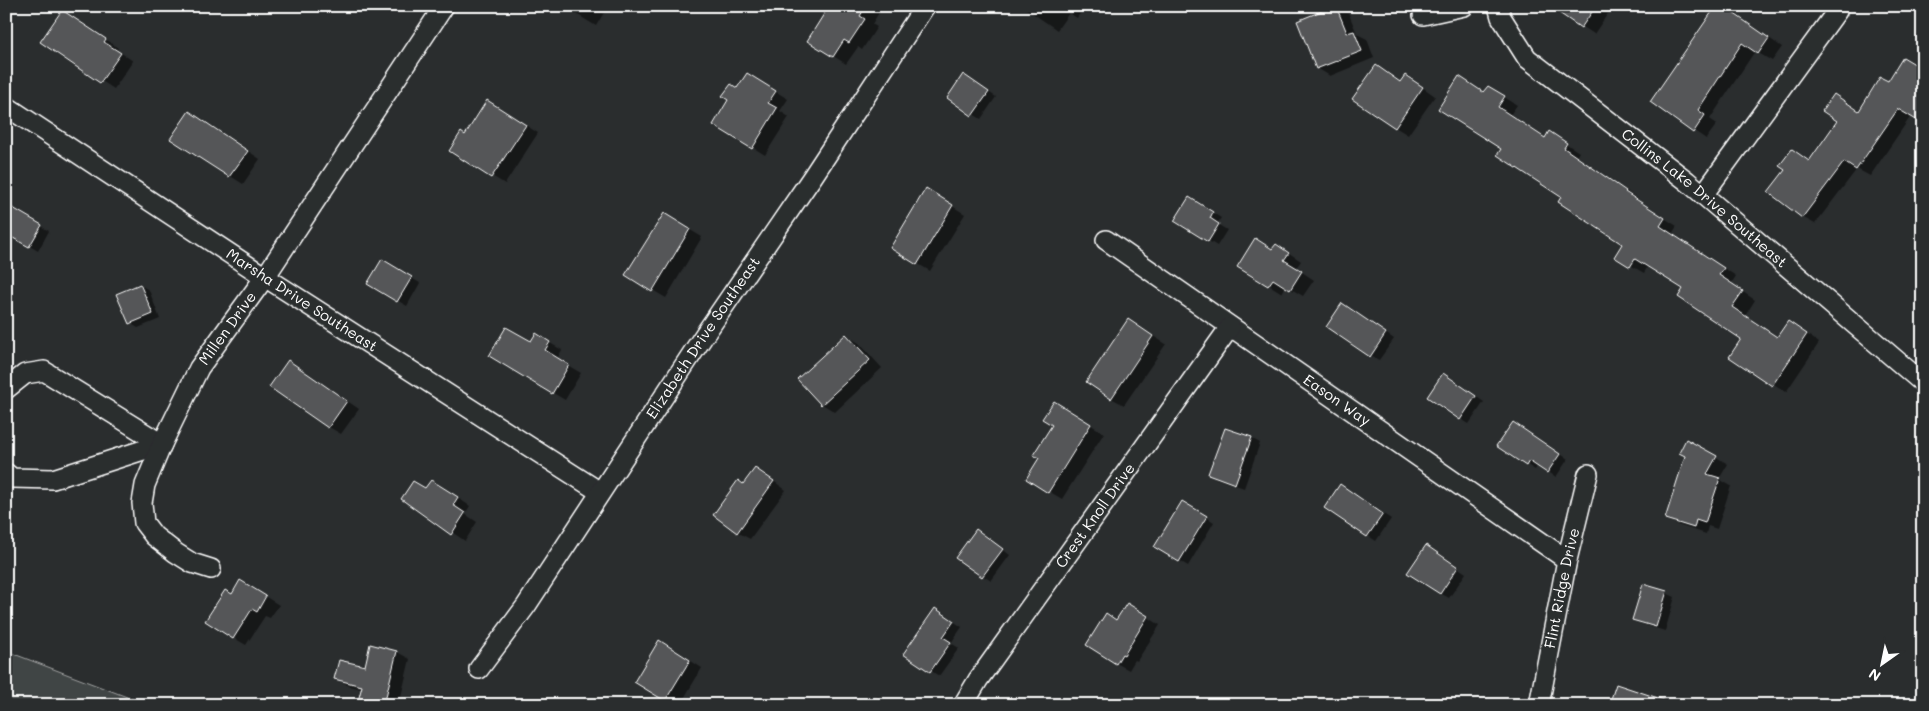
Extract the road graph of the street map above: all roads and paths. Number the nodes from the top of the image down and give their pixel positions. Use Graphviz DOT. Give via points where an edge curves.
graph roads {
  1 [pos="444,6"];
  2 [pos="925,6"];
  3 [pos="1464,6"];
  4 [pos="1498,6"];
  5 [pos="1837,12"];
  6 [pos="1422,15"];
  7 [pos="6,106"];
  8 [pos="1703,195"];
  9 [pos="1106,240"];
  10 [pos="266,278"];
  11 [pos="1230,326"];
  12 [pos="1923,383"];
  13 [pos="6,390"];
  14 [pos="162,444"];
  15 [pos="6,474"];
  16 [pos="1588,474"];
  17 [pos="600,492"];
  18 [pos="1567,560"];
  19 [pos="211,569"];
  20 [pos="479,669"];
  21 [pos="963,705"];
  22 [pos="1539,705"];
  1 -- 10 [label="street, Millen Drive"];
  2 -- 17 [label="street, Elizabeth Drive Southeast"];
  3 -- 6 [label="street"];
  4 -- 8 [label="street, Collins Lake Drive Southeast" via="1500,17 1527,58"];
  5 -- 8 [label="street"];
  7 -- 10 [label="street, Marsha Drive Southeast"];
  8 -- 12 [label="street, Collins Lake Drive Southeast"];
  9 -- 11 [label="street, Eason Way"];
  10 -- 14 [label="street, Millen Drive" via="199,368"];
  10 -- 17 [label="street, Marsha Drive Southeast"];
  11 -- 18 [label="street, Eason Way"];
  11 -- 21 [label="street, Crest Knoll Drive"];
  13 -- 14 [label="street" via="25,374 44,371"];
  14 -- 15 [label="street" via="53,479 12,478"];
  14 -- 19 [label="street, Millen Drive" via="145,485 142,503 144,523 154,536 176,553"];
  16 -- 18 [label="street, Flint Ridge Drive"];
  17 -- 20 [label="street, Elizabeth Drive Southeast" via="526,606"];
  18 -- 22 [label="street, Flint Ridge Drive"];
}
